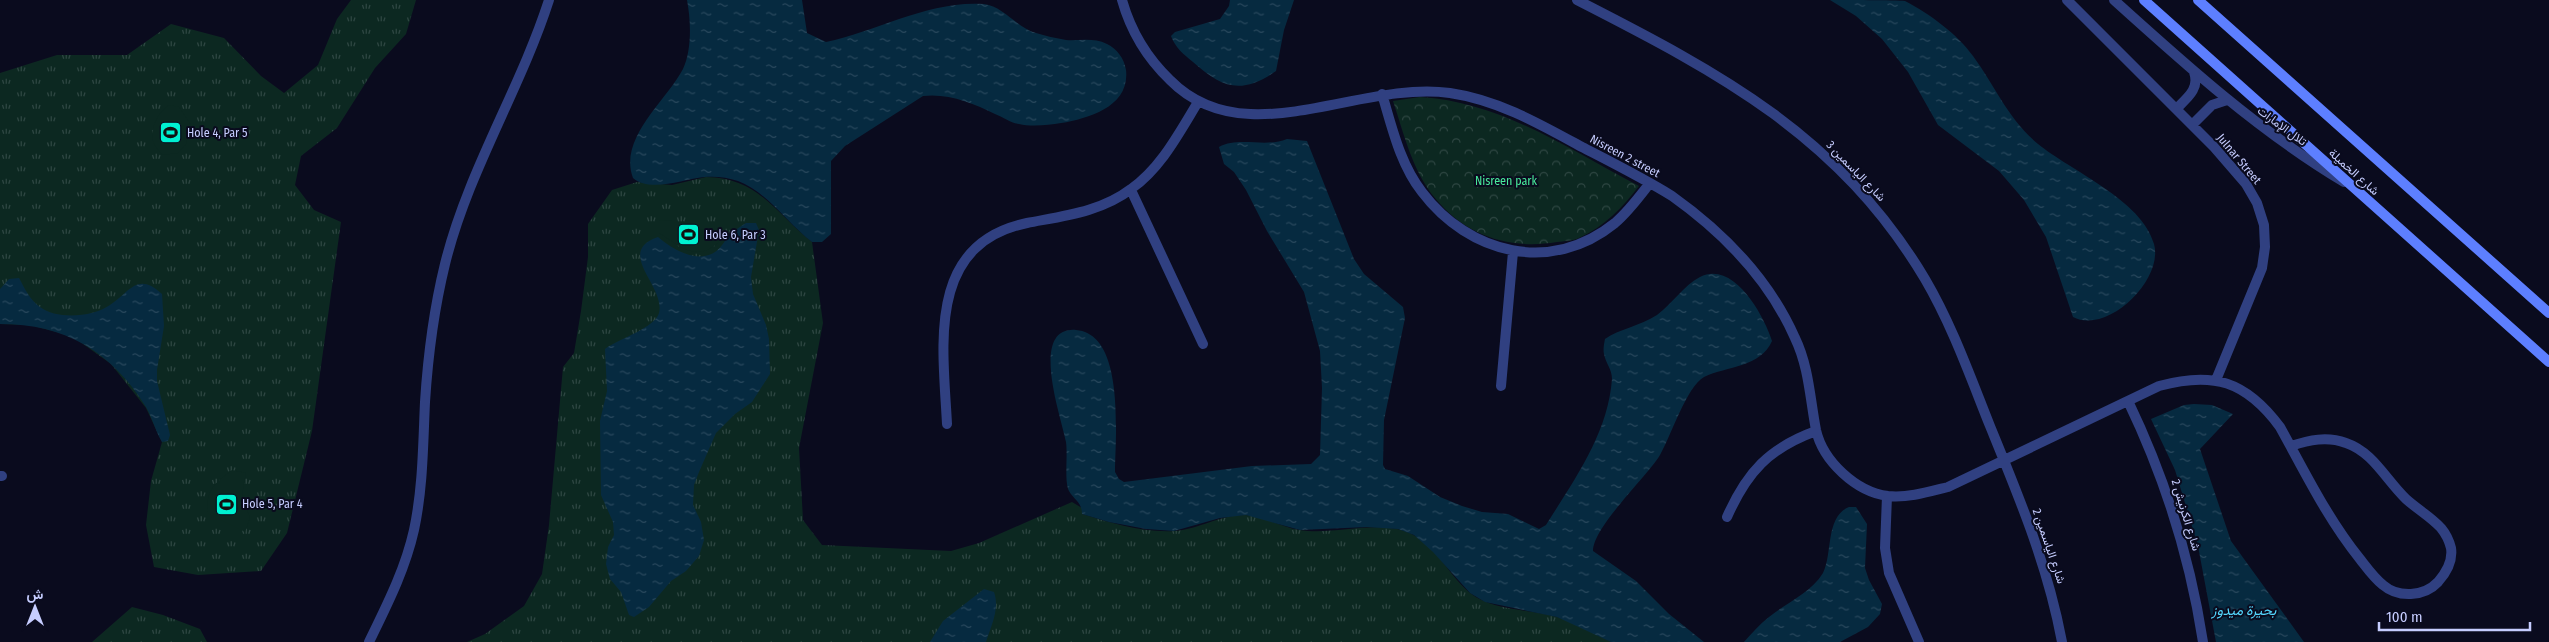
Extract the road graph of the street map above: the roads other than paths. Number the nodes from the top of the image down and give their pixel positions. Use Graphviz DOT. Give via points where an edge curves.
graph roads {
  1 [pos="549,0"];
  2 [pos="1122,0"];
  3 [pos="1578,0"];
  4 [pos="2068,0"];
  5 [pos="2114,0"];
  6 [pos="2144,0"];
  7 [pos="2198,0"];
  8 [pos="2194,72"];
  9 [pos="1382,94"];
  10 [pos="2227,100"];
  11 [pos="1198,102"];
  12 [pos="2176,109"];
  13 [pos="2192,125"];
  14 [pos="1650,183"];
  15 [pos="2350,186"];
  16 [pos="1131,190"];
  17 [pos="1513,252"];
  18 [pos="2549,313"];
  19 [pos="1203,344"];
  20 [pos="2549,362"];
  21 [pos="2216,380"];
  22 [pos="1502,386"];
  23 [pos="2128,401"];
  24 [pos="946,424"];
  25 [pos="1816,431"];
  26 [pos="2291,446"];
  27 [pos="2004,460"];
  28 [pos="1887,496"];
  29 [pos="1727,517"];
  30 [pos="369,642"];
  31 [pos="1919,642"];
  32 [pos="2062,642"];
  33 [pos="2203,642"];
  1 -- 30 [label="street" via="526,64 479,164 446,263 429,357 422,474 414,530 398,582"];
  2 -- 11 [label="street, Nisreen 2 street" via="1140,44 1156,66 1175,86"];
  3 -- 27 [label="street, شارع الياسمين 3" via="1677,51 1757,100 1808,140 1856,186 1887,223 1925,280 1955,340"];
  4 -- 12 [label="street, Julnar Street"];
  5 -- 8 [label="street, تلال الإمارات"];
  6 -- 15 [label="main road, شارع الخميلة"];
  7 -- 18 [label="main road, شارع الخميلة"];
  8 -- 10 [label="street, تلال الإمارات"];
  8 -- 12 [label="street" via="2194,90"];
  9 -- 11 [label="street, Nisreen 2 street" via="1271,115 1246,115"];
  9 -- 14 [label="street, Nisreen 2 street" via="1421,91 1478,99 1531,119"];
  9 -- 17 [label="street" via="1403,158 1421,191 1461,230"];
  10 -- 13 [label="street" via="2212,105"];
  10 -- 15 [label="street, تلال الإمارات" via="2296,152"];
  11 -- 16 [label="street" via="1160,160"];
  12 -- 13 [label="street, Julnar Street"];
  13 -- 21 [label="street, Julnar Street" via="2246,184 2264,225 2262,268"];
  14 -- 17 [label="street" via="1628,211 1591,238 1566,248 1539,253"];
  14 -- 25 [label="street, Nisreen 2 street" via="1713,228 1764,284 1796,339 1806,369"];
  15 -- 20 [label="main road, شارع الخميلة"];
  16 -- 19 [label="street"];
  16 -- 24 [label="street" via="1080,213 1010,228 981,244 969,256 951,286 942,322"];
  17 -- 22 [label="street"];
  21 -- 23 [label="street, Nisreen 2 street" via="2175,382"];
  21 -- 26 [label="street" via="2246,392 2259,402"];
  23 -- 27 [label="street, Nisreen 2 street"];
  23 -- 33 [label="street, شارع الكرنيش 2" via="2159,469 2174,514 2191,577"];
  25 -- 28 [label="street, Nisreen 2 street" via="1826,454 1842,473 1863,488"];
  25 -- 29 [label="street" via="1796,438 1764,460 1739,490"];
  26 -- 26 [label="street" via="2327,514 2383,585 2396,592 2411,594 2436,584 2450,562 2448,537 2406,499 2377,464 2355,447 2328,439 2309,440"];
  27 -- 28 [label="street, Nisreen 2 street" via="1948,487 1917,495"];
  27 -- 32 [label="street, شارع الياسمين 2" via="2042,558"];
  28 -- 31 [label="street" via="1885,548 1889,573"];
}
